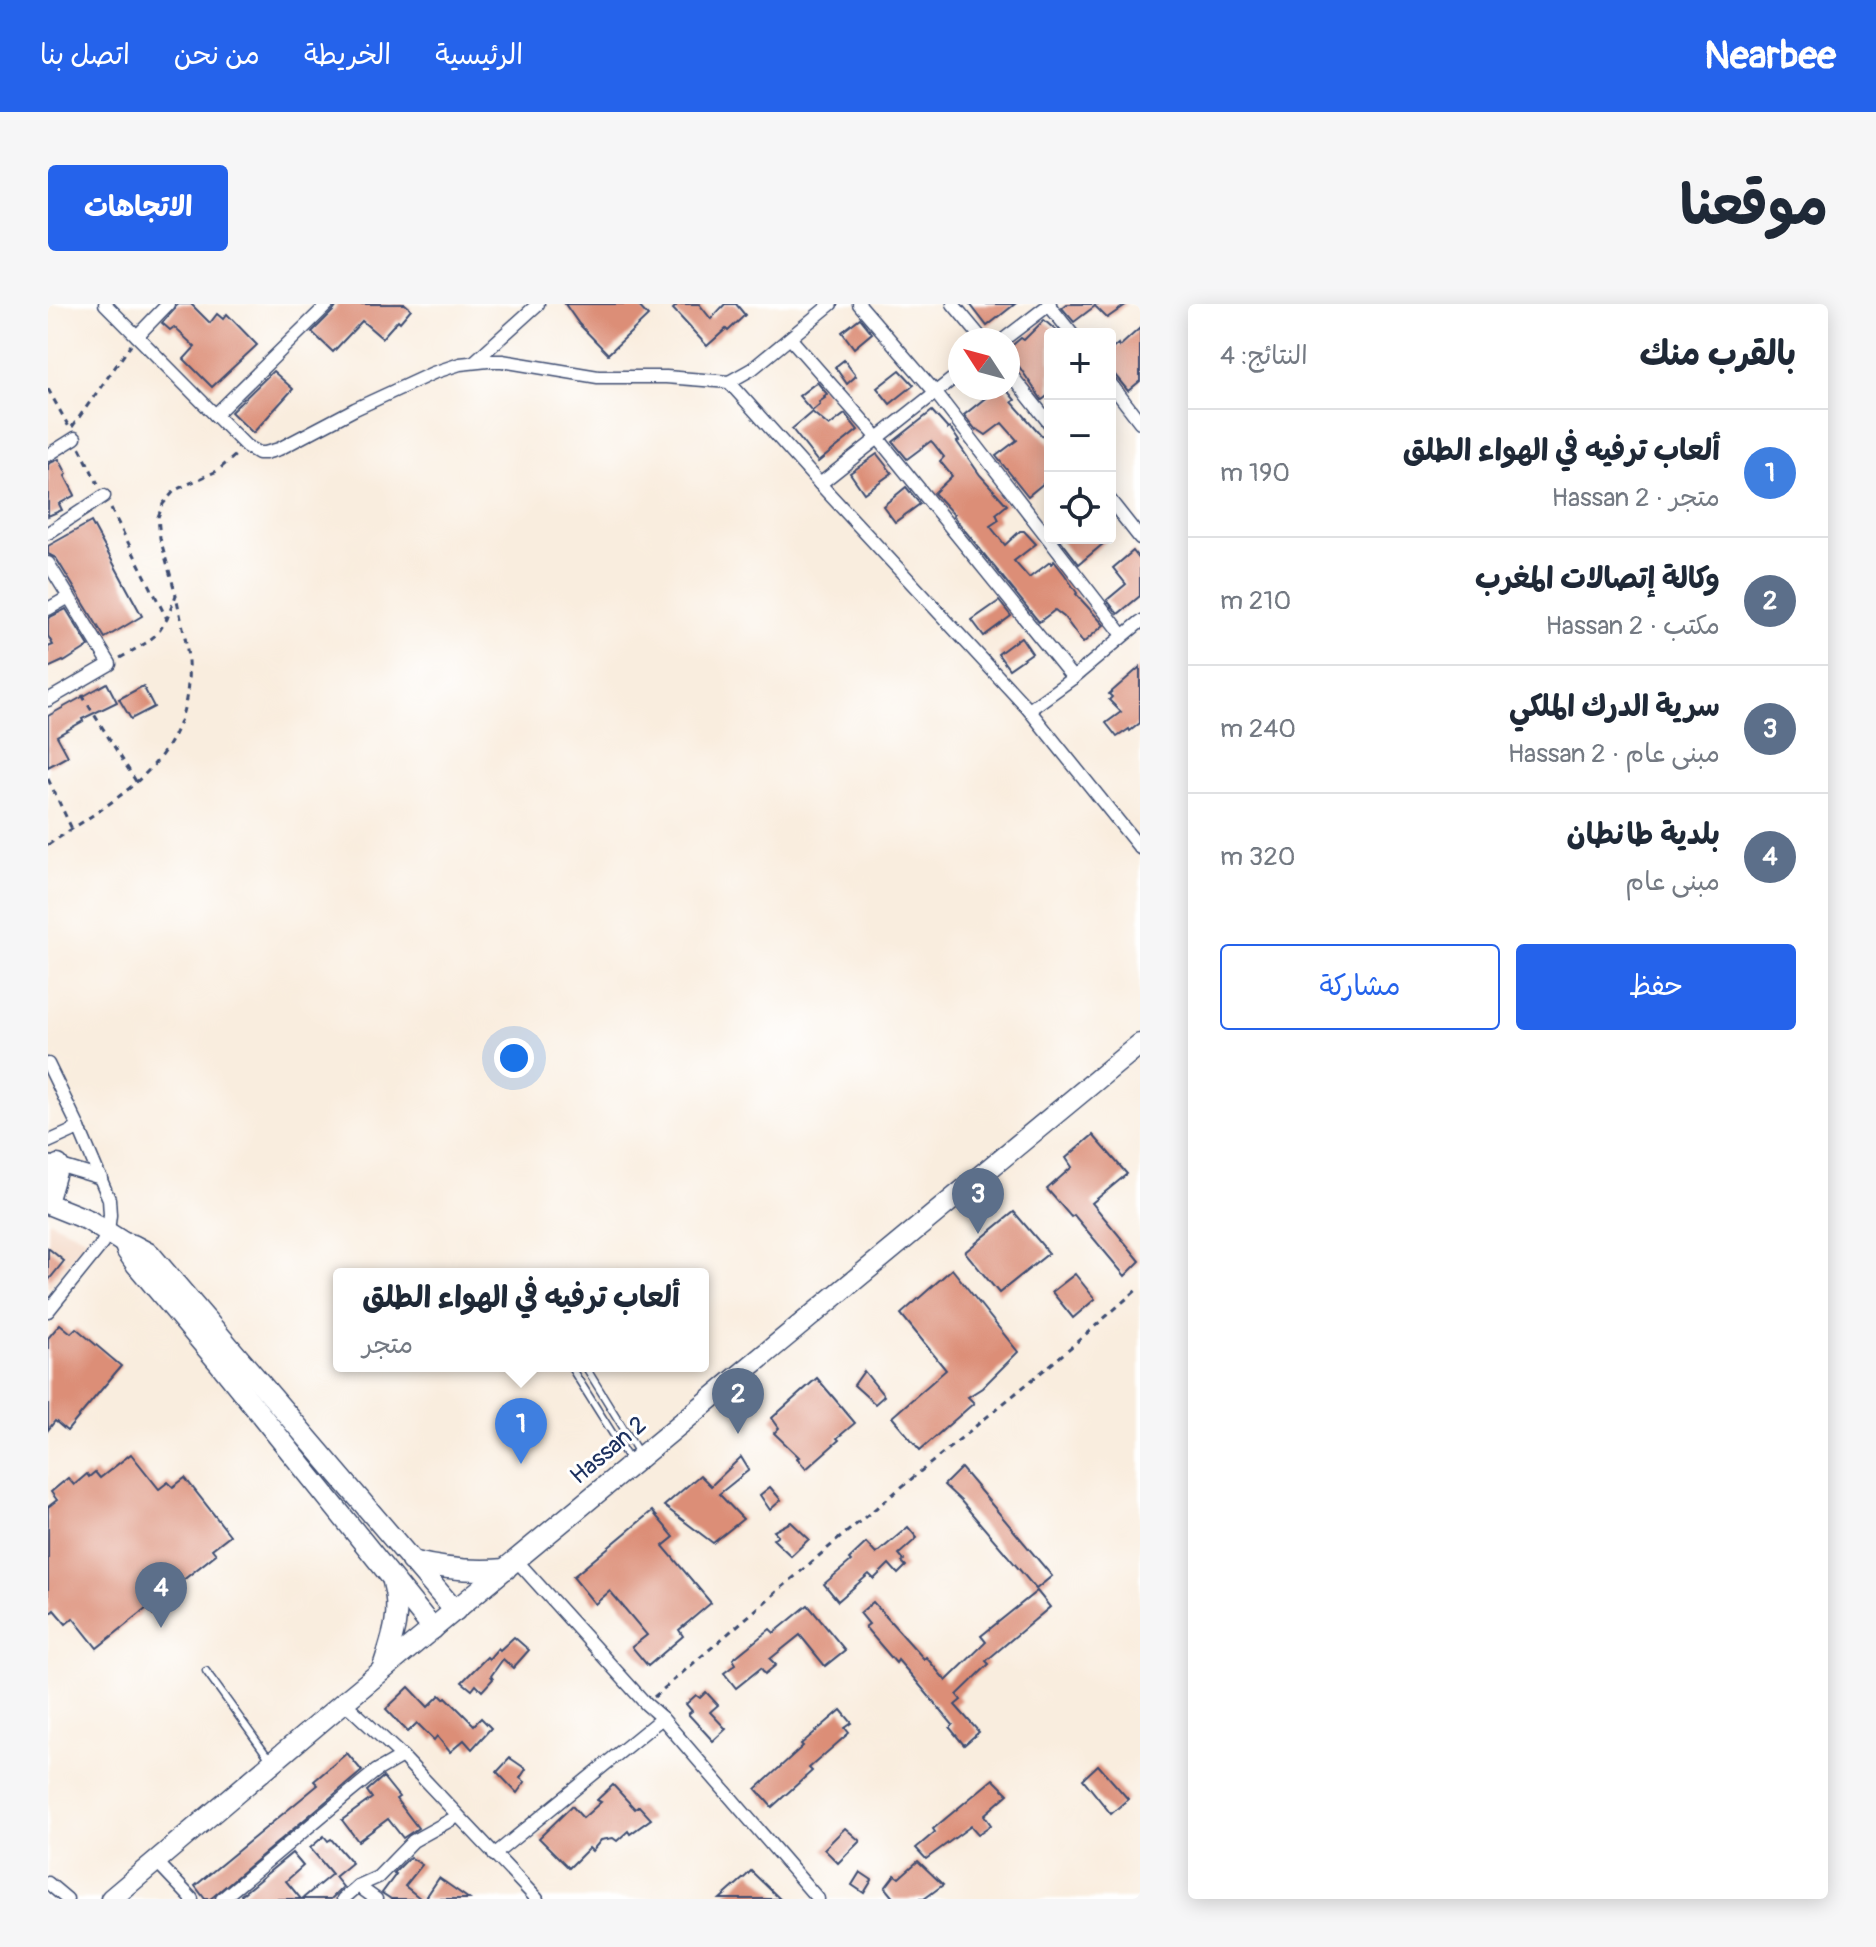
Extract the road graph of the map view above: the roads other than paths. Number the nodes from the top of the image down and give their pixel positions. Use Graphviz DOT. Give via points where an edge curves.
graph roads {
  1 [pos="105,304"];
  2 [pos="168,304"];
  3 [pos="328,304"];
  4 [pos="538,304"];
  5 [pos="831,304"];
  6 [pos="859,304"];
  7 [pos="953,304"];
  8 [pos="1049,304"];
  9 [pos="973,328"];
  10 [pos="1018,328"];
  11 [pos="1067,328"];
  12 [pos="137,336"];
  13 [pos="790,338"];
  14 [pos="474,362"];
  15 [pos="729,382"];
  16 [pos="948,382"];
  17 [pos="1020,386"];
  18 [pos="1116,391"];
  19 [pos="935,392"];
  20 [pos="215,415"];
  21 [pos="1044,416"];
  22 [pos="1140,422"];
  23 [pos="72,434"];
  24 [pos="878,438"];
  25 [pos="48,455"];
  26 [pos="820,484"];
  27 [pos="104,496"];
  28 [pos="1116,508"];
  29 [pos="48,533"];
  30 [pos="1140,538"];
  31 [pos="48,563"];
  32 [pos="69,597"];
  33 [pos="48,609"];
  34 [pos="1140,622"];
  35 [pos="1123,635"];
  36 [pos="1073,678"];
  37 [pos="48,700"];
  38 [pos="1029,710"];
  39 [pos="1140,848"];
  40 [pos="1140,1044"];
  41 [pos="48,1064"];
  42 [pos="79,1128"];
  43 [pos="48,1142"];
  44 [pos="53,1164"];
  45 [pos="101,1178"];
  46 [pos="48,1202"];
  47 [pos="116,1237"];
  48 [pos="48,1311"];
  49 [pos="574,1372"];
  50 [pos="590,1374"];
  51 [pos="579,1381"];
  52 [pos="637,1460"];
  53 [pos="411,1560"];
  54 [pos="511,1565"];
  55 [pos="392,1578"];
  56 [pos="455,1611"];
  57 [pos="433,1629"];
  58 [pos="382,1670"];
  59 [pos="206,1671"];
  60 [pos="344,1702"];
  61 [pos="662,1718"];
  62 [pos="402,1756"];
  63 [pos="273,1764"];
  64 [pos="458,1816"];
  65 [pos="494,1855"];
  66 [pos="157,1862"];
  67 [pos="48,1883"];
  68 [pos="358,1886"];
  69 [pos="67,1899"];
  70 [pos="111,1899"];
  71 [pos="192,1899"];
  72 [pos="222,1899"];
  73 [pos="343,1899"];
  74 [pos="376,1899"];
  75 [pos="537,1899"];
  76 [pos="818,1899"];
  1 -- 12 [label="street"];
  2 -- 12 [label="street"];
  3 -- 20 [label="street"];
  4 -- 14 [label="street"];
  5 -- 13 [label="street"];
  6 -- 19 [label="street"];
  7 -- 9 [label="street"];
  8 -- 10 [label="street"];
  8 -- 11 [label="street"];
  12 -- 20 [label="street"];
  13 -- 15 [label="street"];
  13 -- 24 [label="street"];
  14 -- 15 [label="street" via="502,361 598,377"];
  14 -- 20 [label="street" via="394,390 272,452 258,453 246,446"];
  15 -- 26 [label="street"];
  16 -- 19 [label="street"];
  17 -- 21 [label="street"];
  18 -- 22 [label="street"];
  19 -- 24 [label="street"];
  19 -- 35 [label="street"];
  23 -- 25 [label="street"];
  24 -- 26 [label="street"];
  24 -- 36 [label="street"];
  26 -- 38 [label="street"];
  27 -- 29 [label="street"];
  28 -- 30 [label="street"];
  31 -- 32 [label="street"];
  32 -- 33 [label="street"];
  32 -- 37 [label="street" via="110,664"];
  34 -- 35 [label="street"];
  35 -- 36 [label="street"];
  36 -- 38 [label="street"];
  38 -- 39 [label="street"];
  40 -- 52 [label="main road, Hassan 2"];
  41 -- 42 [label="street"];
  42 -- 43 [label="street"];
  42 -- 45 [label="street"];
  44 -- 45 [label="street"];
  44 -- 46 [label="main road"];
  45 -- 47 [label="street"];
  46 -- 47 [label="main road"];
  47 -- 48 [label="street"];
  47 -- 53 [label="main road" via="150,1254"];
  47 -- 55 [label="main road"];
  49 -- 51 [label="lane"];
  50 -- 51 [label="lane"];
  50 -- 52 [label="lane"];
  51 -- 52 [label="lane"];
  52 -- 54 [label="main road, Hassan 2"];
  53 -- 54 [label="main road" via="458,1570"];
  53 -- 56 [label="main road"];
  54 -- 56 [label="main road, Hassan 2"];
  54 -- 61 [label="street"];
  55 -- 57 [label="main road"];
  55 -- 58 [label="main road" via="398,1616"];
  56 -- 57 [label="main road, Hassan 2"];
  57 -- 58 [label="main road, Hassan 2"];
  58 -- 60 [label="main road, Hassan 2"];
  59 -- 63 [label="lane"];
  60 -- 62 [label="street"];
  60 -- 63 [label="main road, Hassan 2"];
  61 -- 65 [label="street"];
  61 -- 76 [label="street"];
  62 -- 64 [label="street"];
  62 -- 72 [label="street" via="376,1771"];
  63 -- 66 [label="main road, Hassan 2"];
  64 -- 65 [label="street"];
  64 -- 68 [label="street" via="413,1841 378,1877"];
  65 -- 75 [label="street"];
  66 -- 70 [label="main road, Hassan 2"];
  66 -- 71 [label="street"];
  67 -- 69 [label="street"];
  68 -- 73 [label="street"];
  68 -- 74 [label="street"];
}
